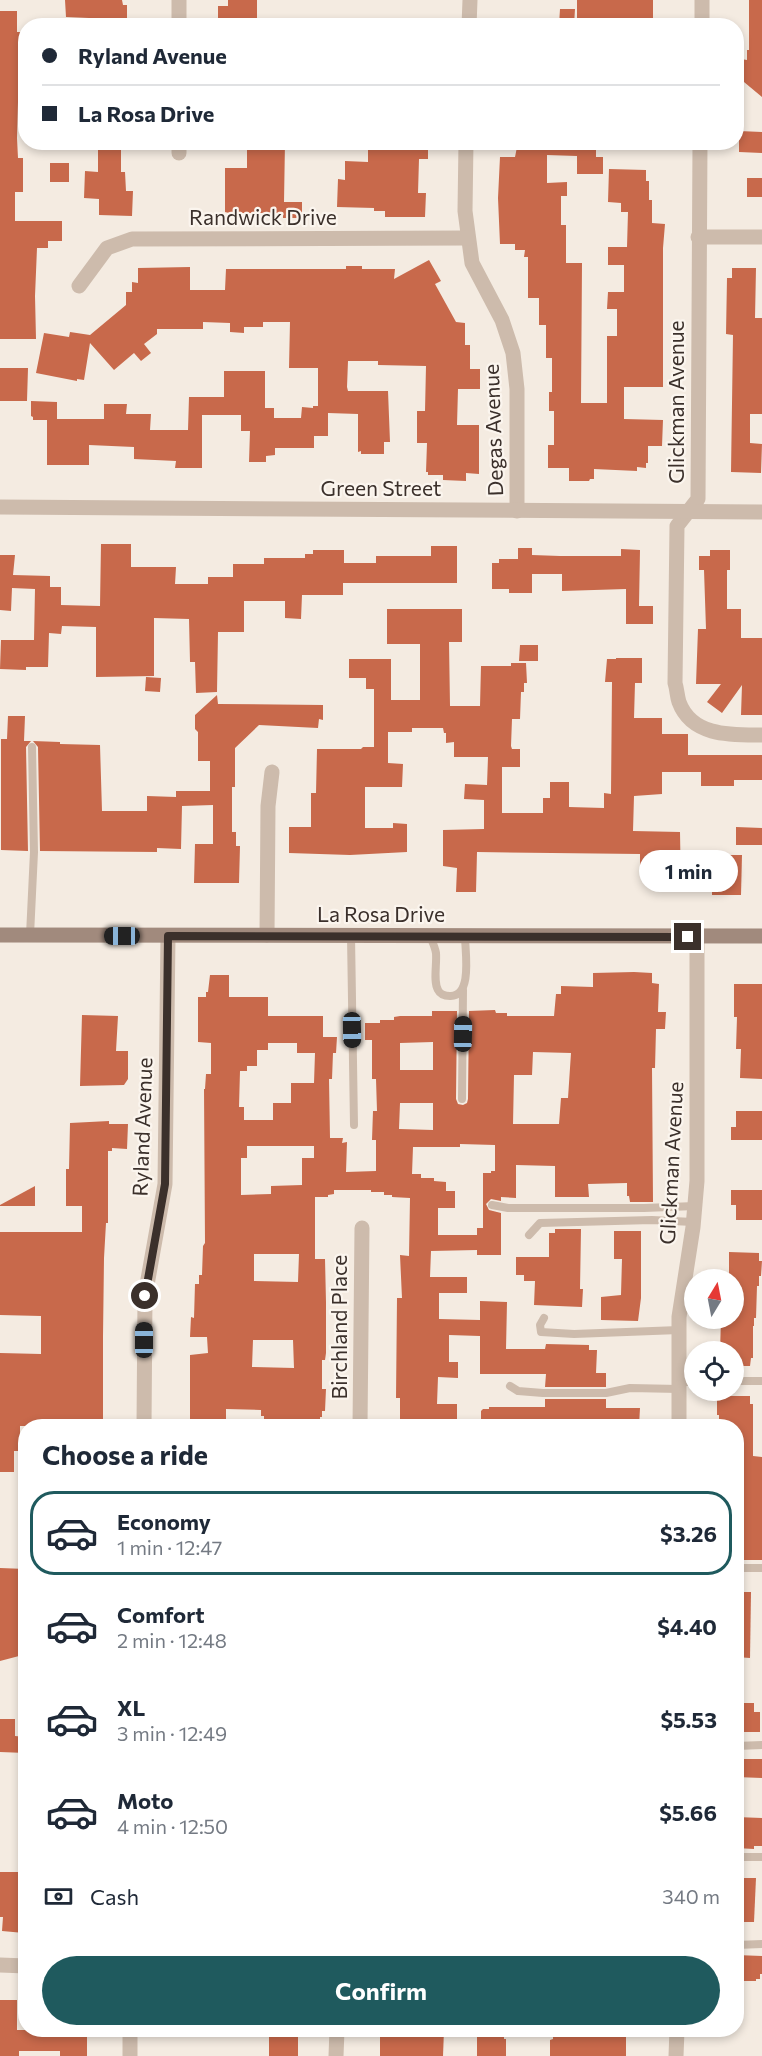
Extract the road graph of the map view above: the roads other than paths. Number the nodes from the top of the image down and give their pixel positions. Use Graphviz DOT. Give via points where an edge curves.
graph roads {
  1 [pos="179,0"];
  2 [pos="470,0"];
  3 [pos="702,0"];
  4 [pos="179,18"];
  5 [pos="469,18"];
  6 [pos="702,18"];
  7 [pos="466,150"];
  8 [pos="700,150"];
  9 [pos="698,237"];
  10 [pos="762,237"];
  11 [pos="468,238"];
  12 [pos="79,286"];
  13 [pos="0,507"];
  14 [pos="517,511"];
  15 [pos="762,512"];
  16 [pos="689,513"];
  17 [pos="762,735"];
  18 [pos="32,747"];
  19 [pos="272,772"];
  20 [pos="0,934"];
  21 [pos="30,935"];
  22 [pos="267,935"];
  23 [pos="168,936"];
  24 [pos="351,936"];
  25 [pos="430,936"];
  26 [pos="465,936"];
  27 [pos="762,936"];
  28 [pos="697,937"];
  29 [pos="463,990"];
  30 [pos="462,1099"];
  31 [pos="354,1125"];
  32 [pos="492,1205"];
  33 [pos="695,1206"];
  34 [pos="693,1222"];
  35 [pos="362,1228"];
  36 [pos="529,1235"];
  37 [pos="544,1318"];
  38 [pos="679,1330"];
  39 [pos="744,1381"];
  40 [pos="762,1381"];
  41 [pos="684,1385"];
  42 [pos="510,1386"];
  43 [pos="679,1386"];
  44 [pos="144,1419"];
  45 [pos="360,1419"];
  46 [pos="679,1419"];
  47 [pos="744,1568"];
  48 [pos="762,1568"];
  49 [pos="762,1745"];
  50 [pos="744,1746"];
  51 [pos="744,1857"];
  52 [pos="762,1857"];
  53 [pos="762,1944"];
  54 [pos="744,1945"];
  55 [pos="0,1965"];
  56 [pos="18,1966"];
  57 [pos="130,2037"];
  58 [pos="337,2037"];
  59 [pos="677,2037"];
  60 [pos="130,2056"];
  61 [pos="336,2056"];
  62 [pos="676,2056"];
  1 -- 4 [label="street"];
  2 -- 5 [label="street"];
  3 -- 6 [label="street"];
  7 -- 11 [label="street, Degas Avenue"];
  8 -- 9 [label="street, Glickman Avenue"];
  9 -- 10 [label="street"];
  9 -- 16 [label="street, Glickman Avenue" via="698,499"];
  11 -- 12 [label="street, Randwick Drive" via="132,239 107,248"];
  11 -- 14 [label="street, Degas Avenue" via="472,263 502,320 513,353 517,389"];
  13 -- 14 [label="street, Green Street"];
  14 -- 16 [label="street, Green Street"];
  15 -- 16 [label="street, Green Street"];
  16 -- 17 [label="street, Glickman Avenue" via="677,526 675,683 679,702 689,717 710,732"];
  18 -- 21 [label="lane" via="34,852"];
  19 -- 22 [label="street"];
  20 -- 21 [label="street, La Rosa Drive"];
  21 -- 23 [label="street, La Rosa Drive"];
  22 -- 23 [label="street, La Rosa Drive"];
  22 -- 24 [label="street, La Rosa Drive"];
  23 -- 44 [label="street, Ryland Avenue" via="165,1184 145,1296"];
  24 -- 25 [label="street, La Rosa Drive"];
  24 -- 31 [label="lane"];
  25 -- 26 [label="street, La Rosa Drive"];
  25 -- 29 [label="lane" via="440,993 458,995"];
  26 -- 28 [label="street, La Rosa Drive"];
  26 -- 29 [label="lane"];
  27 -- 28 [label="street, La Rosa Drive"];
  28 -- 33 [label="street, Glickman Avenue"];
  29 -- 30 [label="lane"];
  32 -- 33 [label="lane"];
  33 -- 34 [label="street, Glickman Avenue"];
  34 -- 36 [label="lane" via="540,1223"];
  34 -- 38 [label="street, Glickman Avenue"];
  35 -- 45 [label="street, Birchland Place"];
  37 -- 38 [label="lane" via="541,1332"];
  38 -- 43 [label="street, Glickman Avenue"];
  39 -- 40 [label="lane"];
  41 -- 43 [label="lane"];
  42 -- 43 [label="lane" via="543,1394"];
  43 -- 46 [label="street, Glickman Avenue"];
  47 -- 48 [label="lane"];
  49 -- 50 [label="lane"];
  51 -- 52 [label="lane"];
  53 -- 54 [label="lane"];
  55 -- 56 [label="street"];
  57 -- 60 [label="street"];
  58 -- 61 [label="street"];
  59 -- 62 [label="street"];
}
